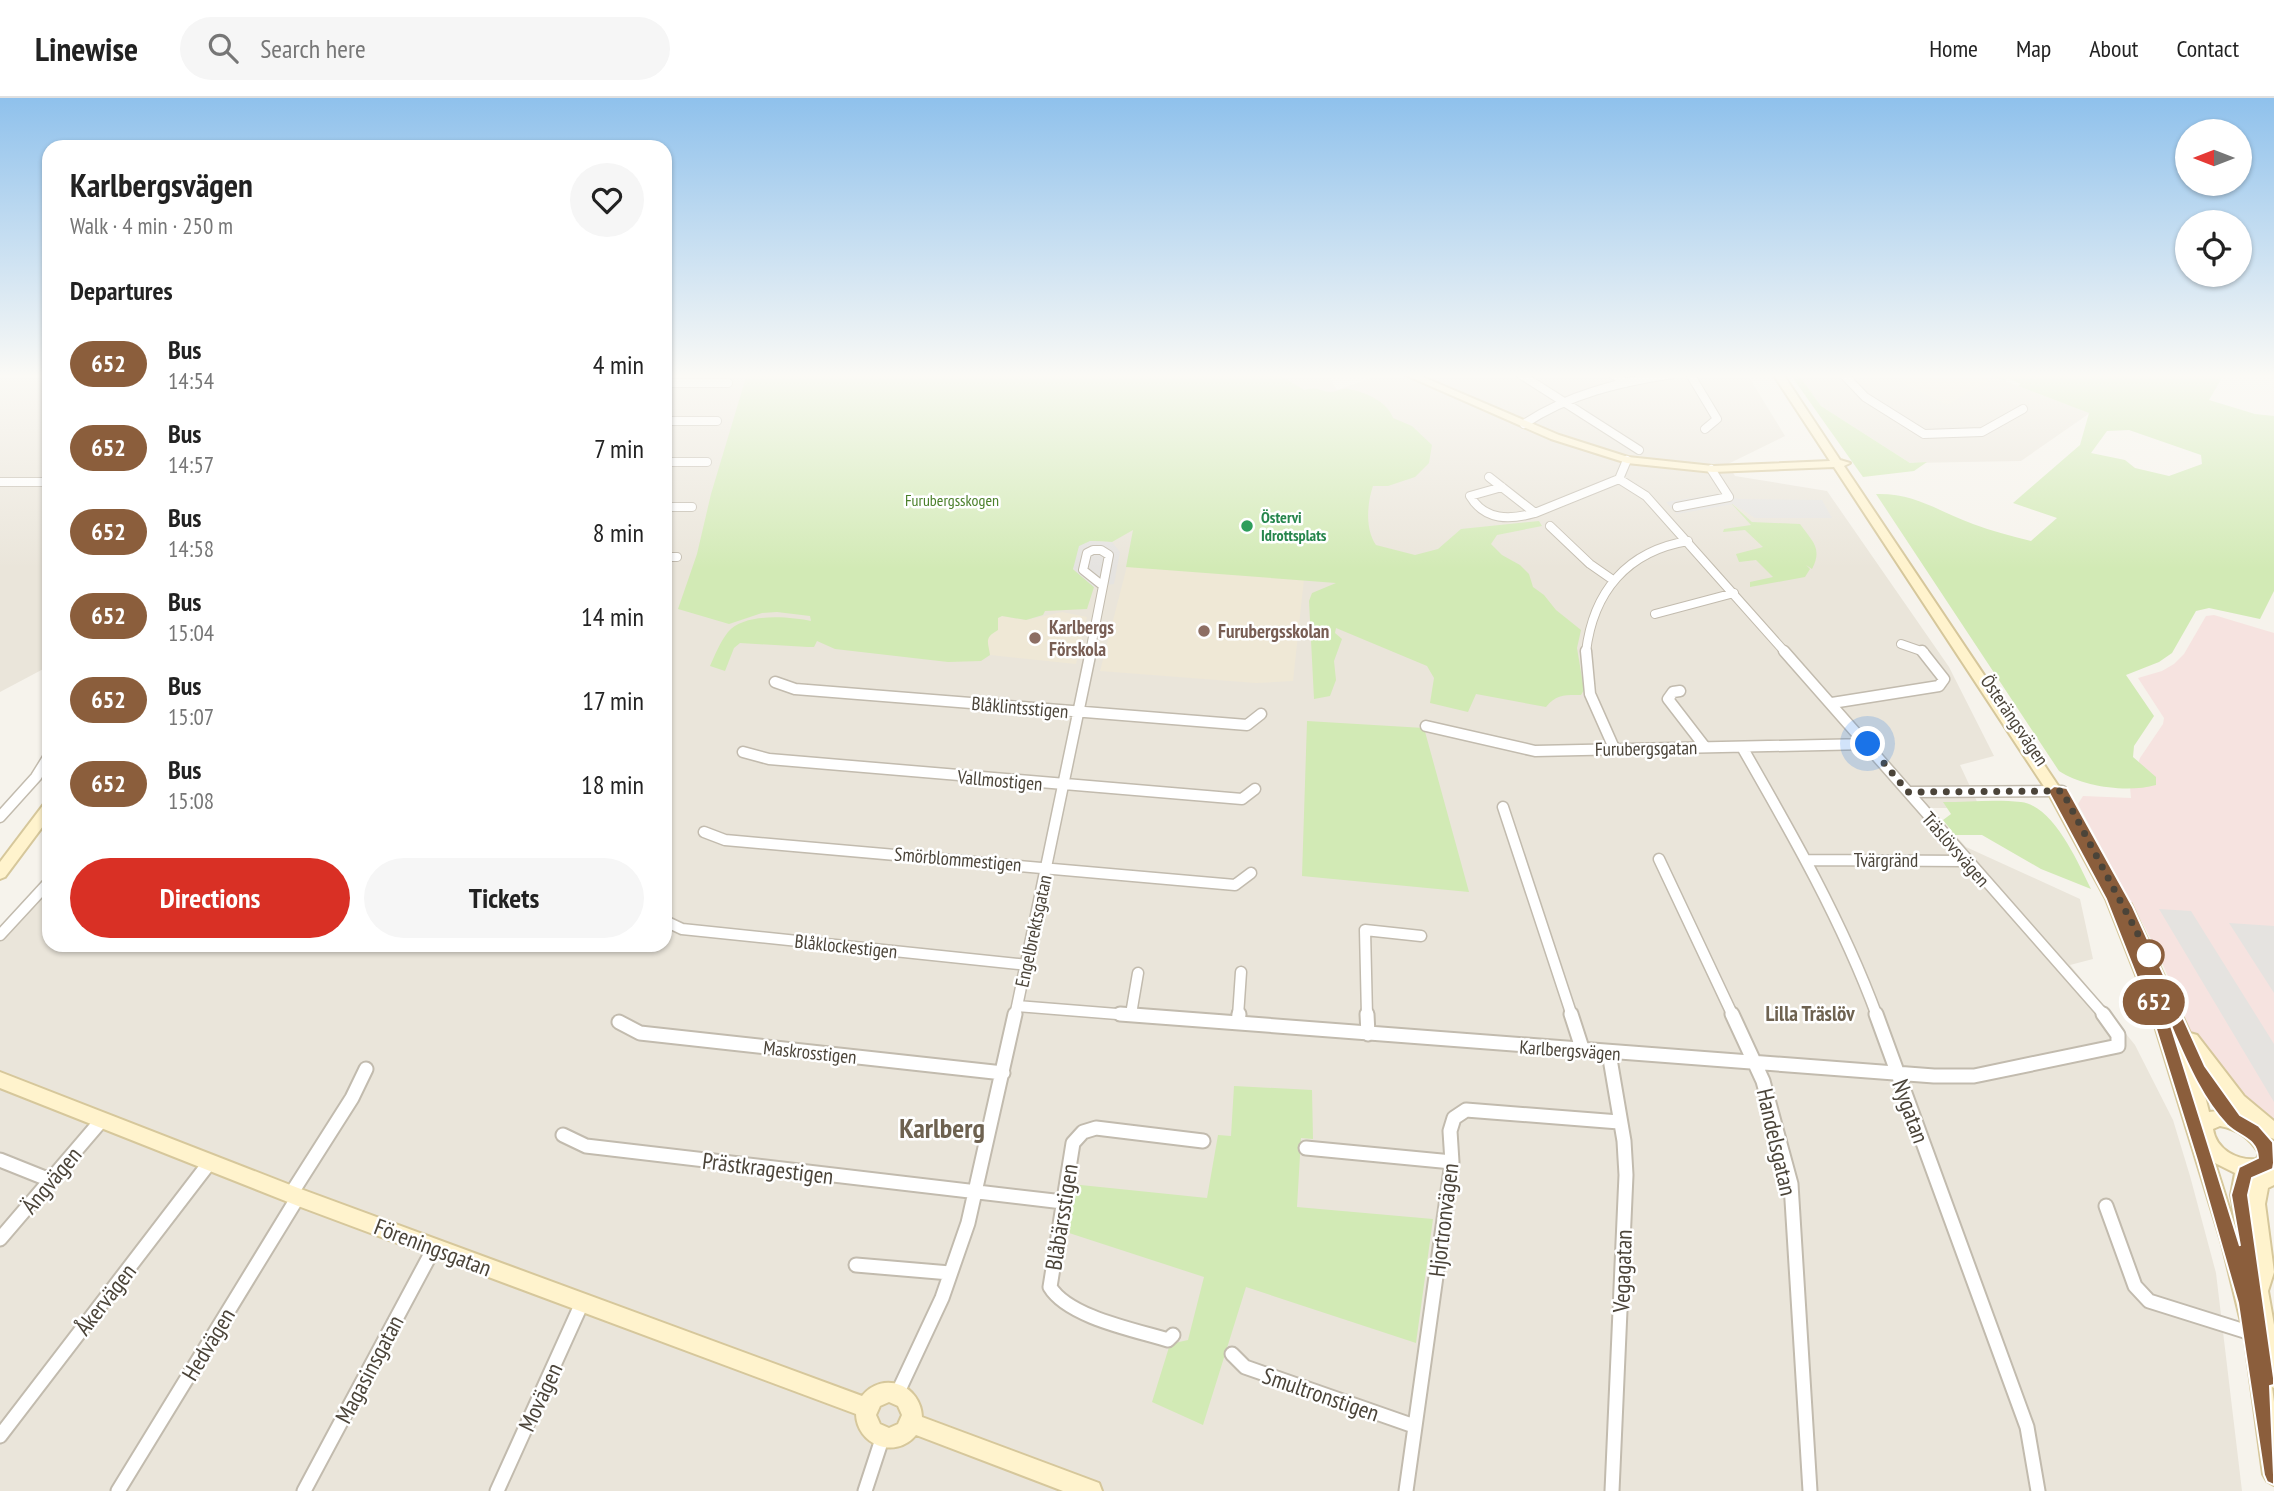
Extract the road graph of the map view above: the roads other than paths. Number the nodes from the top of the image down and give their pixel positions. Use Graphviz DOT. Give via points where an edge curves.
graph roads {
  1 [pos="1562,439"];
  2 [pos="1622,439"];
  3 [pos="1824,439"];
  4 [pos="1826,439"];
  5 [pos="1639,450"];
  6 [pos="1627,460"];
  7 [pos="672,462"];
  8 [pos="707,462"];
  9 [pos="1841,463"];
  10 [pos="1712,469"];
  11 [pos="1489,477"];
  12 [pos="1619,479"];
  13 [pos="0,482"];
  14 [pos="42,482"];
  15 [pos="1502,488"];
  16 [pos="692,507"];
  17 [pos="1677,507"];
  18 [pos="672,508"];
  19 [pos="1535,513"];
  20 [pos="1550,526"];
  21 [pos="1688,541"];
  22 [pos="672,557"];
  23 [pos="677,557"];
  24 [pos="1614,580"];
  25 [pos="1104,586"];
  26 [pos="1734,593"];
  27 [pos="1655,614"];
  28 [pos="1901,644"];
  29 [pos="775,682"];
  30 [pos="1680,691"];
  31 [pos="1832,703"];
  32 [pos="1079,711"];
  33 [pos="1261,714"];
  34 [pos="1426,726"];
  35 [pos="1868,744"];
  36 [pos="1705,747"];
  37 [pos="1742,747"];
  38 [pos="1614,748"];
  39 [pos="743,752"];
  40 [pos="42,767"];
  41 [pos="1062,786"];
  42 [pos="1255,789"];
  43 [pos="2058,791"];
  44 [pos="1908,792"];
  45 [pos="1503,807"];
  46 [pos="42,815"];
  47 [pos="42,816"];
  48 [pos="0,817"];
  49 [pos="704,832"];
  50 [pos="1659,859"];
  51 [pos="0,860"];
  52 [pos="1807,860"];
  53 [pos="1965,861"];
  54 [pos="1046,867"];
  55 [pos="0,873"];
  56 [pos="1251,873"];
  57 [pos="42,890"];
  58 [pos="672,924"];
  59 [pos="0,935"];
  60 [pos="1421,936"];
  61 [pos="1028,965"];
  62 [pos="1241,972"];
  63 [pos="1138,973"];
  64 [pos="1017,1006"];
  65 [pos="2159,1013"];
  66 [pos="1131,1014"];
  67 [pos="619,1023"];
  68 [pos="1238,1023"];
  69 [pos="2179,1023"];
  70 [pos="1368,1034"];
  71 [pos="2119,1043"];
  72 [pos="1583,1051"];
  73 [pos="1609,1053"];
  74 [pos="1756,1063"];
  75 [pos="366,1069"];
  76 [pos="1003,1073"];
  77 [pos="1898,1074"];
  78 [pos="0,1080"];
  79 [pos="101,1121"];
  80 [pos="2234,1121"];
  81 [pos="1619,1122"];
  82 [pos="2253,1131"];
  83 [pos="2274,1131"];
  84 [pos="563,1135"];
  85 [pos="1203,1141"];
  86 [pos="2206,1143"];
  87 [pos="2274,1144"];
  88 [pos="1306,1148"];
  89 [pos="0,1160"];
  90 [pos="1452,1162"];
  91 [pos="210,1163"];
  92 [pos="2264,1171"];
  93 [pos="51,1180"];
  94 [pos="976,1193"];
  95 [pos="295,1196"];
  96 [pos="1063,1202"];
  97 [pos="2106,1206"];
  98 [pos="0,1239"];
  99 [pos="435,1247"];
  100 [pos="856,1265"];
  101 [pos="950,1273"];
  102 [pos="582,1303"];
  103 [pos="1173,1335"];
  104 [pos="2260,1336"];
  105 [pos="1232,1354"];
  106 [pos="2274,1378"];
  107 [pos="898,1392"];
  108 [pos="868,1408"];
  109 [pos="909,1422"];
  110 [pos="1414,1426"];
  111 [pos="0,1436"];
  112 [pos="882,1439"];
  113 [pos="2274,1474"];
  114 [pos="118,1491"];
  115 [pos="304,1491"];
  116 [pos="496,1491"];
  117 [pos="865,1491"];
  118 [pos="1091,1491"];
  119 [pos="1405,1491"];
  120 [pos="1612,1491"];
  121 [pos="1810,1491"];
  122 [pos="2038,1491"];
  1 -- 6 [label="street"];
  2 -- 5 [label="street"];
  3 -- 9 [label="street, Österängsvägen"];
  4 -- 9 [label="street, Österängsvägen"];
  6 -- 10 [label="street"];
  6 -- 12 [label="street"];
  7 -- 8 [label="street"];
  9 -- 10 [label="street"];
  9 -- 43 [label="street, Österängsvägen"];
  10 -- 17 [label="street" via="1729,497"];
  11 -- 15 [label="street"];
  12 -- 19 [label="street"];
  12 -- 21 [label="street, Träslövsvägen" via="1646,496"];
  13 -- 14 [label="street"];
  15 -- 19 [label="street"];
  15 -- 19 [label="street" via="1475,493 1471,499 1489,516 1498,518"];
  16 -- 18 [label="street"];
  20 -- 24 [label="street"];
  21 -- 24 [label="street" via="1659,546"];
  21 -- 26 [label="street, Träslövsvägen"];
  22 -- 23 [label="street"];
  24 -- 38 [label="street" via="1589,626 1587,673 1590,693"];
  25 -- 32 [label="street, Engelbrektsgatan"];
  26 -- 27 [label="street"];
  26 -- 31 [label="street, Träslövsvägen"];
  28 -- 31 [label="street" via="1923,651 1944,679 1939,686"];
  29 -- 32 [label="street, Blåklintsstigen" via="795,688"];
  30 -- 36 [label="street" via="1668,699"];
  31 -- 35 [label="street, Träslövsvägen"];
  32 -- 33 [label="street, Blåklintsstigen" via="1247,725"];
  32 -- 41 [label="street, Engelbrektsgatan"];
  34 -- 38 [label="street, Furubergsgatan" via="1535,751"];
  35 -- 37 [label="street, Furubergsgatan"];
  35 -- 44 [label="street, Träslövsvägen"];
  36 -- 37 [label="street, Furubergsgatan"];
  36 -- 38 [label="street, Furubergsgatan"];
  37 -- 52 [label="street, Nygatan"];
  39 -- 41 [label="street, Vallmostigen" via="768,760"];
  40 -- 48 [label="street"];
  41 -- 42 [label="street, Vallmostigen" via="1242,799"];
  41 -- 54 [label="street, Engelbrektsgatan"];
  43 -- 44 [label="street"];
  43 -- 65 [label="street, Österängsvägen" via="2113,899"];
  43 -- 69 [label="street, Österängsvägen" via="2126,907"];
  44 -- 53 [label="street, Träslövsvägen"];
  45 -- 72 [label="street"];
  46 -- 51 [label="street"];
  47 -- 55 [label="street"];
  49 -- 54 [label="street, Smörblommestigen" via="725,840"];
  50 -- 74 [label="street, Handelsgatan"];
  52 -- 53 [label="street, Tvärgränd"];
  52 -- 77 [label="street, Nygatan" via="1862,975"];
  53 -- 71 [label="street, Träslövsvägen" via="2112,1024"];
  54 -- 56 [label="street, Smörblommestigen" via="1235,885"];
  54 -- 61 [label="street, Engelbrektsgatan"];
  57 -- 59 [label="street"];
  58 -- 61 [label="street, Blåklockestigen" via="682,929"];
  60 -- 70 [label="street" via="1365,930"];
  61 -- 64 [label="street, Engelbrektsgatan"];
  62 -- 68 [label="street"];
  63 -- 66 [label="street"];
  64 -- 66 [label="street, Karlbergsvägen"];
  64 -- 76 [label="street, Engelbrektsgatan"];
  65 -- 86 [label="street, Österängsvägen"];
  65 -- 86 [label="street, Österängsvägen" via="2186,1065"];
  66 -- 68 [label="street, Karlbergsvägen"];
  67 -- 76 [label="street, Maskrosstigen" via="640,1033"];
  68 -- 70 [label="street, Karlbergsvägen"];
  69 -- 80 [label="street, Österängsvägen" via="2199,1071"];
  69 -- 83 [label="street" via="2229,1094"];
  70 -- 72 [label="street, Karlbergsvägen"];
  71 -- 77 [label="street, Karlbergsvägen" via="2109,1049 1974,1076"];
  72 -- 73 [label="street, Karlbergsvägen"];
  73 -- 74 [label="street, Karlbergsvägen"];
  73 -- 81 [label="street, Vegagatan"];
  74 -- 77 [label="street, Karlbergsvägen"];
  74 -- 121 [label="street, Handelsgatan" via="1791,1184"];
  75 -- 95 [label="street, Hedvägen"];
  76 -- 94 [label="street, Engelbrektsgatan"];
  77 -- 122 [label="street, Nygatan" via="2027,1427"];
  78 -- 79 [label="street, Föreningsgatan"];
  79 -- 91 [label="street, Föreningsgatan"];
  79 -- 93 [label="street, Ängvägen"];
  80 -- 82 [label="street"];
  80 -- 86 [label="street" via="2214,1118"];
  81 -- 90 [label="street, Hjortronvägen" via="1466,1110 1451,1119"];
  81 -- 120 [label="street, Vegagatan" via="1626,1175"];
  82 -- 87 [label="street"];
  82 -- 92 [label="street" via="2269,1153"];
  84 -- 94 [label="street, Prästkragestigen" via="586,1146"];
  85 -- 96 [label="street, Blåbärsstigen" via="1096,1128 1083,1132 1073,1143"];
  86 -- 92 [label="street" via="2226,1160"];
  86 -- 104 [label="street, Österängsvägen"];
  88 -- 90 [label="street"];
  89 -- 93 [label="street"];
  90 -- 110 [label="street, Hjortronvägen"];
  91 -- 95 [label="street, Föreningsgatan"];
  91 -- 111 [label="street, Åkervägen"];
  92 -- 104 [label="street" via="2242,1178 2239,1195 2259,1292"];
  93 -- 98 [label="street, Ängvägen"];
  94 -- 96 [label="street, Prästkragestigen"];
  94 -- 101 [label="street, Engelbrektsgatan"];
  95 -- 99 [label="street, Föreningsgatan"];
  95 -- 114 [label="street, Hedvägen"];
  96 -- 103 [label="street, Blåbärsstigen" via="1051,1293 1090,1314 1168,1340"];
  97 -- 104 [label="street" via="2135,1286 2143,1296"];
  99 -- 102 [label="street, Föreningsgatan"];
  99 -- 115 [label="street, Magasinsgatan"];
  100 -- 101 [label="street"];
  101 -- 107 [label="street, Engelbrektsgatan"];
  102 -- 108 [label="street, Föreningsgatan"];
  102 -- 116 [label="street, Movägen"];
  104 -- 106 [label="street"];
  104 -- 113 [label="street"];
  105 -- 110 [label="street, Smultronstigen" via="1245,1367"];
  107 -- 108 [label="street" via="878,1395"];
  107 -- 109 [label="street" via="909,1400"];
  108 -- 112 [label="street" via="870,1431"];
  109 -- 112 [label="street" via="895,1437"];
  109 -- 118 [label="street"];
  110 -- 119 [label="street, Hjortronvägen"];
  112 -- 117 [label="street"];
}
